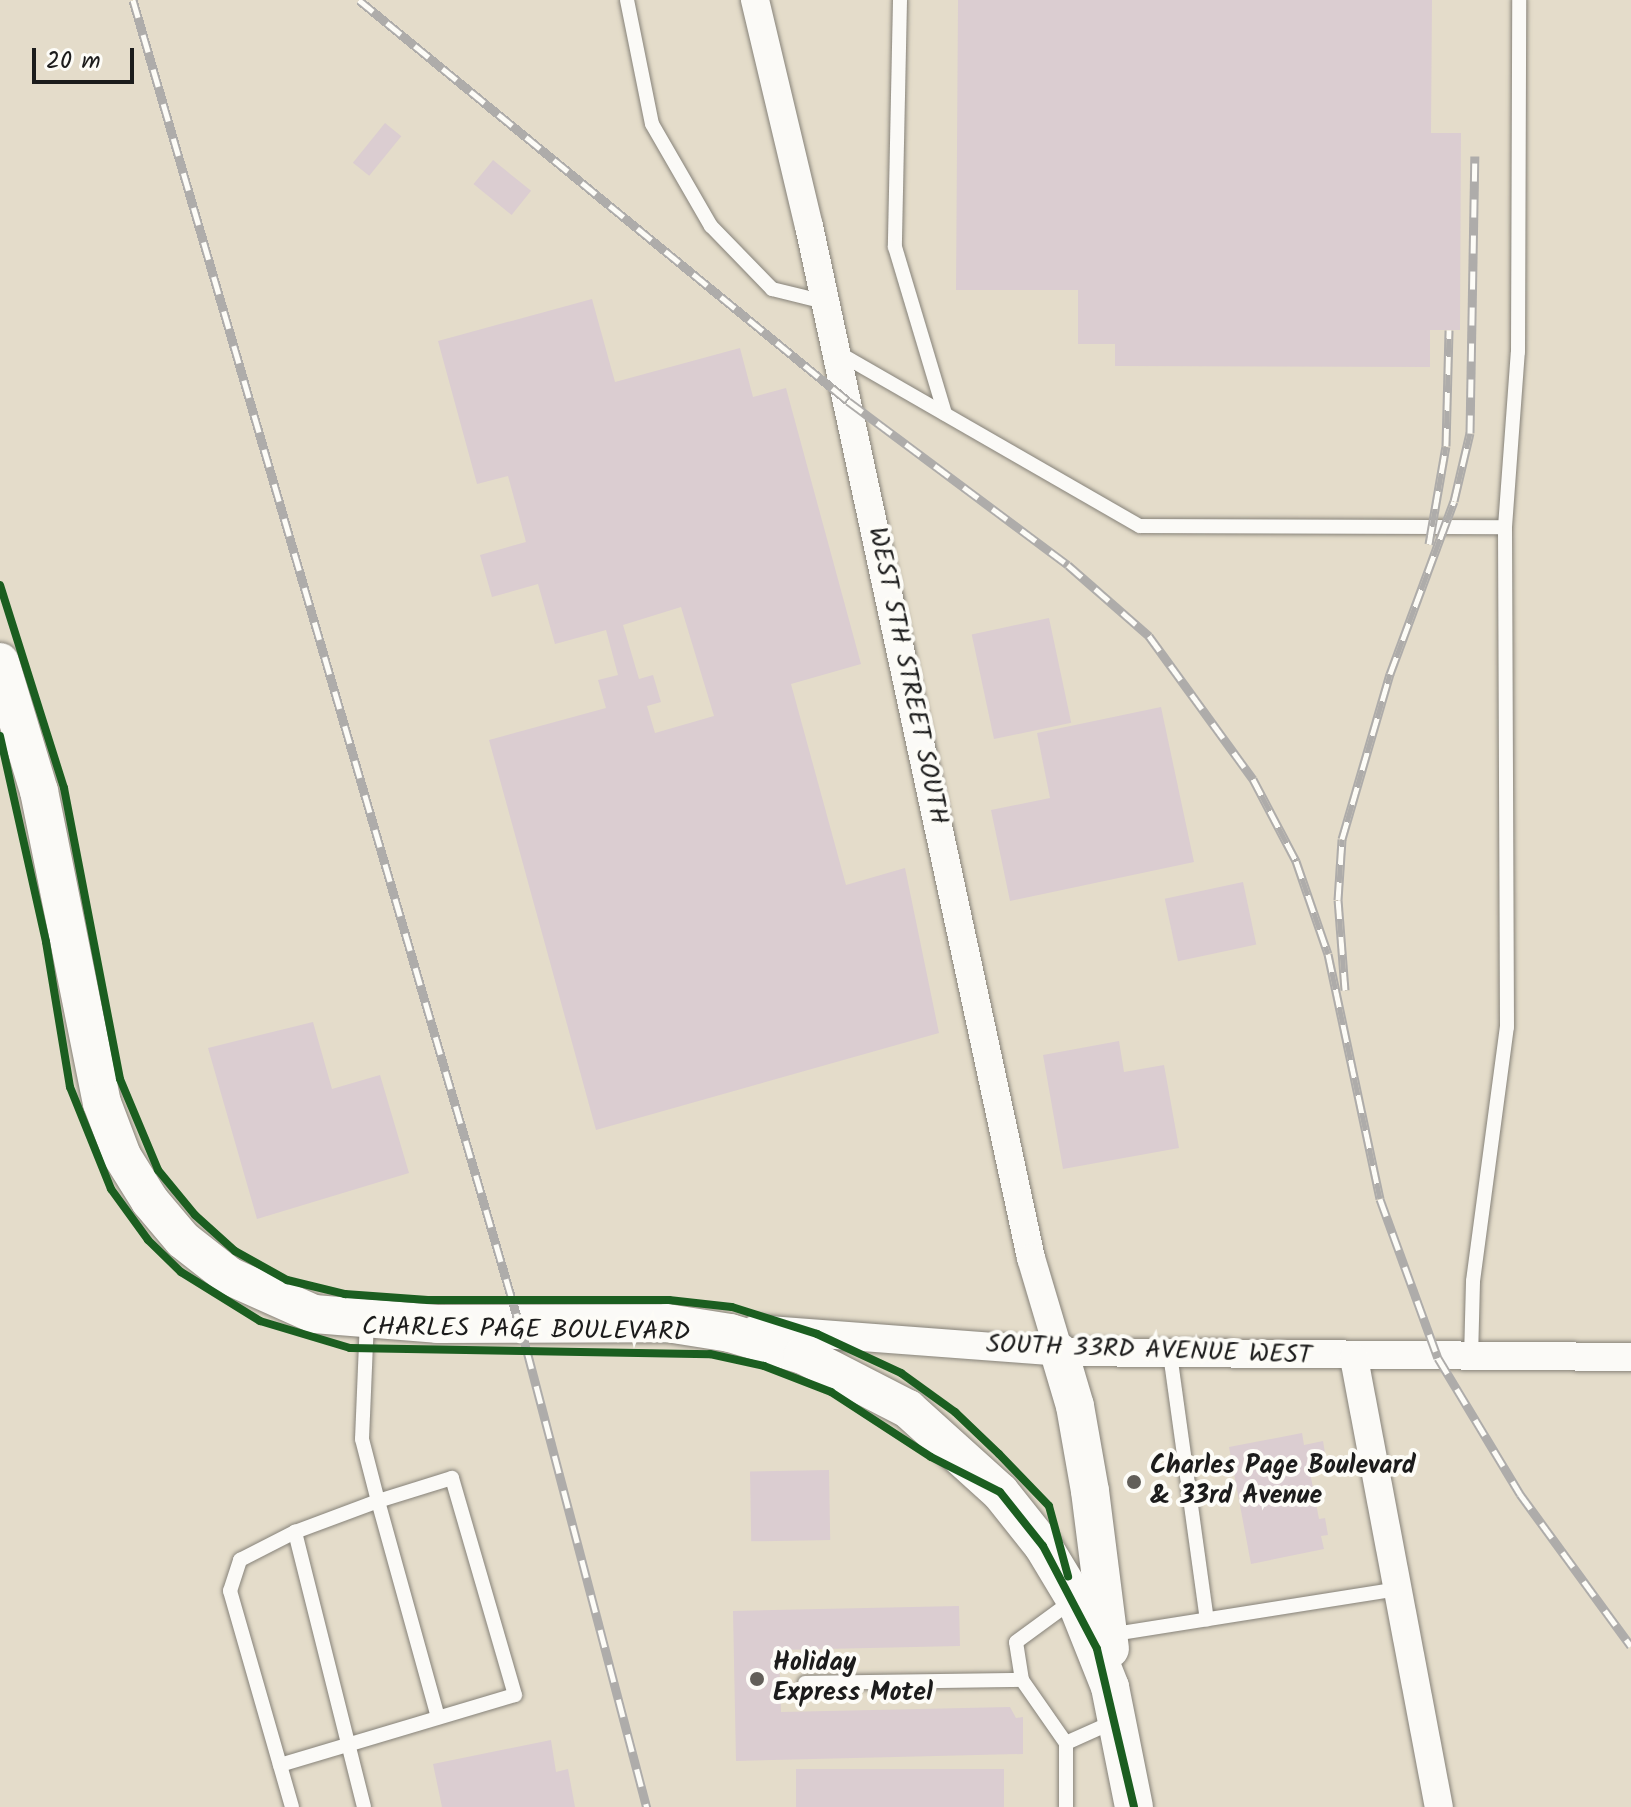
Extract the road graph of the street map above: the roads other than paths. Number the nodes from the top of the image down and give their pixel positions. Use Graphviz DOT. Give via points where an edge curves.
graph roads {
  1 [pos="627,0"];
  2 [pos="755,0"];
  3 [pos="900,0"];
  4 [pos="1519,0"];
  5 [pos="825,302"];
  6 [pos="837,352"];
  7 [pos="945,414"];
  8 [pos="1505,527"];
  9 [pos="0,662"];
  10 [pos="367,1322"];
  11 [pos="667,1323"];
  12 [pos="1059,1352"];
  13 [pos="1170,1354"];
  14 [pos="1631,1357"];
  15 [pos="1354,1358"];
  16 [pos="1471,1358"];
  17 [pos="378,1501"];
  18 [pos="295,1532"];
  19 [pos="1398,1589"];
  20 [pos="1075,1599"];
  21 [pos="1207,1619"];
  22 [pos="1108,1636"];
  23 [pos="1022,1680"];
  24 [pos="805,1683"];
  25 [pos="438,1717"];
  26 [pos="1119,1730"];
  27 [pos="349,1742"];
  28 [pos="1066,1743"];
  29 [pos="280,1765"];
  30 [pos="292,1807"];
  31 [pos="364,1807"];
  32 [pos="1066,1807"];
  33 [pos="1134,1807"];
  34 [pos="1439,1807"];
  1 -- 5 [label="lane" via="652,124 711,226 772,289"];
  2 -- 5 [label="street, WEST 5TH STREET SOUTH"];
  3 -- 7 [label="lane" via="895,247"];
  4 -- 8 [label="lane" via="1518,352"];
  5 -- 6 [label="street, WEST 5TH STREET SOUTH"];
  6 -- 7 [label="lane"];
  6 -- 12 [label="street, WEST 5TH STREET SOUTH" via="1031,1258"];
  7 -- 8 [label="lane" via="1140,526"];
  8 -- 16 [label="lane" via="1507,1027 1473,1281"];
  9 -- 10 [label="main road" via="39,791 102,1103 122,1156 175,1230 229,1276 314,1314"];
  10 -- 11 [label="main road"];
  10 -- 17 [label="lane" via="362,1439"];
  11 -- 12 [label="street, SOUTH 33RD AVENUE WEST"];
  11 -- 20 [label="main road" via="730,1333 803,1355 908,1409 1000,1492 1043,1546"];
  12 -- 13 [label="street, SOUTH 33RD AVENUE WEST"];
  12 -- 22 [label="main road" via="1090,1491"];
  13 -- 15 [label="street, SOUTH 33RD AVENUE WEST"];
  13 -- 21 [label="lane"];
  14 -- 16 [label="street, SOUTH 33RD AVENUE WEST"];
  15 -- 16 [label="street, SOUTH 33RD AVENUE WEST"];
  15 -- 19 [label="street"];
  17 -- 18 [label="lane"];
  17 -- 25 [label="lane"];
  17 -- 25 [label="lane" via="452,1478 515,1695"];
  18 -- 27 [label="lane"];
  18 -- 29 [label="lane" via="240,1560 230,1591"];
  19 -- 21 [label="lane"];
  19 -- 34 [label="street"];
  20 -- 23 [label="lane" via="1016,1642"];
  20 -- 26 [label="main road" via="1097,1649"];
  21 -- 22 [label="lane"];
  22 -- 26 [label="main road"];
  23 -- 24 [label="lane"];
  23 -- 28 [label="lane"];
  25 -- 27 [label="lane"];
  26 -- 28 [label="lane"];
  26 -- 33 [label="main road"];
  27 -- 29 [label="lane"];
  27 -- 31 [label="lane"];
  28 -- 32 [label="lane"];
  29 -- 30 [label="lane"];
}
